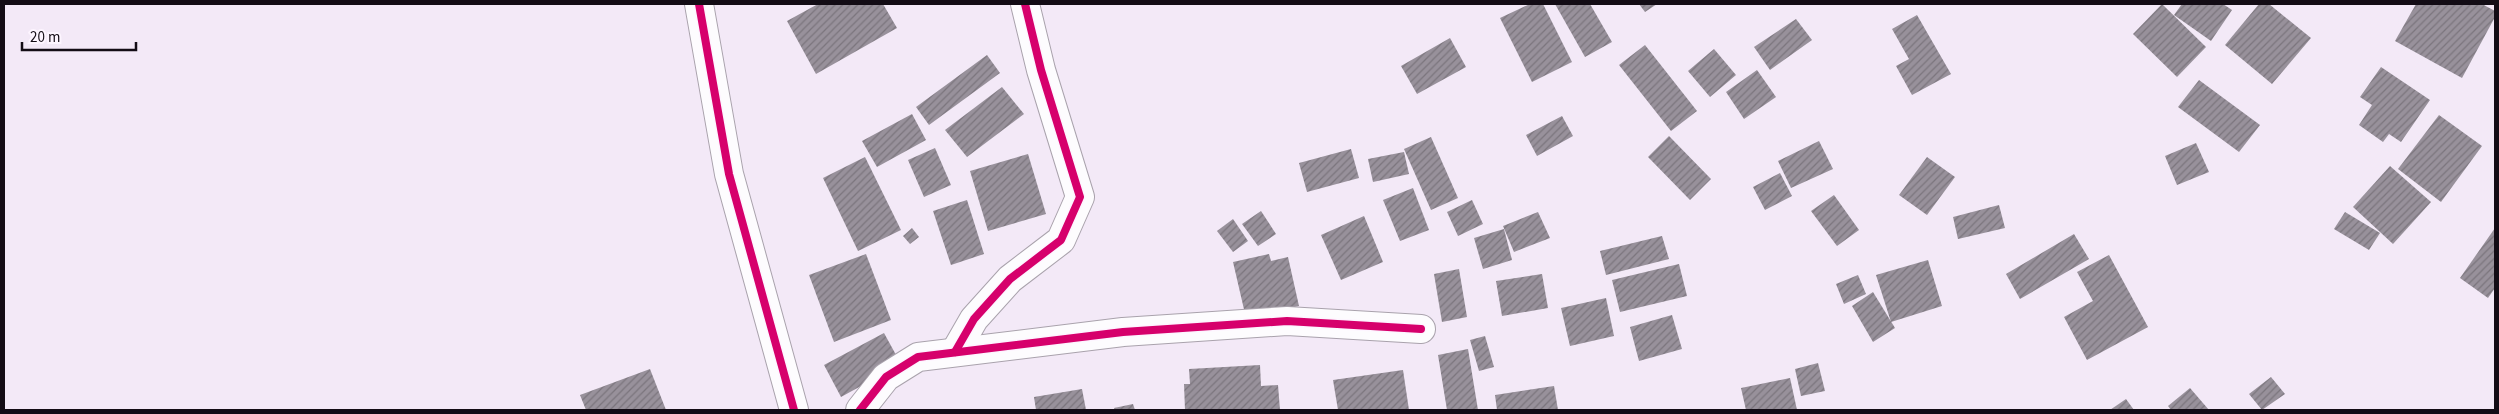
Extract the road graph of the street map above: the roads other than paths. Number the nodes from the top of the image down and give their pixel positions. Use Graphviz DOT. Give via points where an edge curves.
graph roads {
  1 [pos="699,4"];
  2 [pos="1025,4"];
  3 [pos="1420,329"];
  4 [pos="955,352"];
  5 [pos="794,410"];
  6 [pos="860,410"];
  1 -- 5 [label="street" via="729,174"];
  2 -- 4 [label="street" via="1041,70 1080,197 1061,240 1010,279 974,319"];
  3 -- 4 [label="street" via="1286,321 1123,332"];
  4 -- 6 [label="street" via="918,357 886,377"];
}
